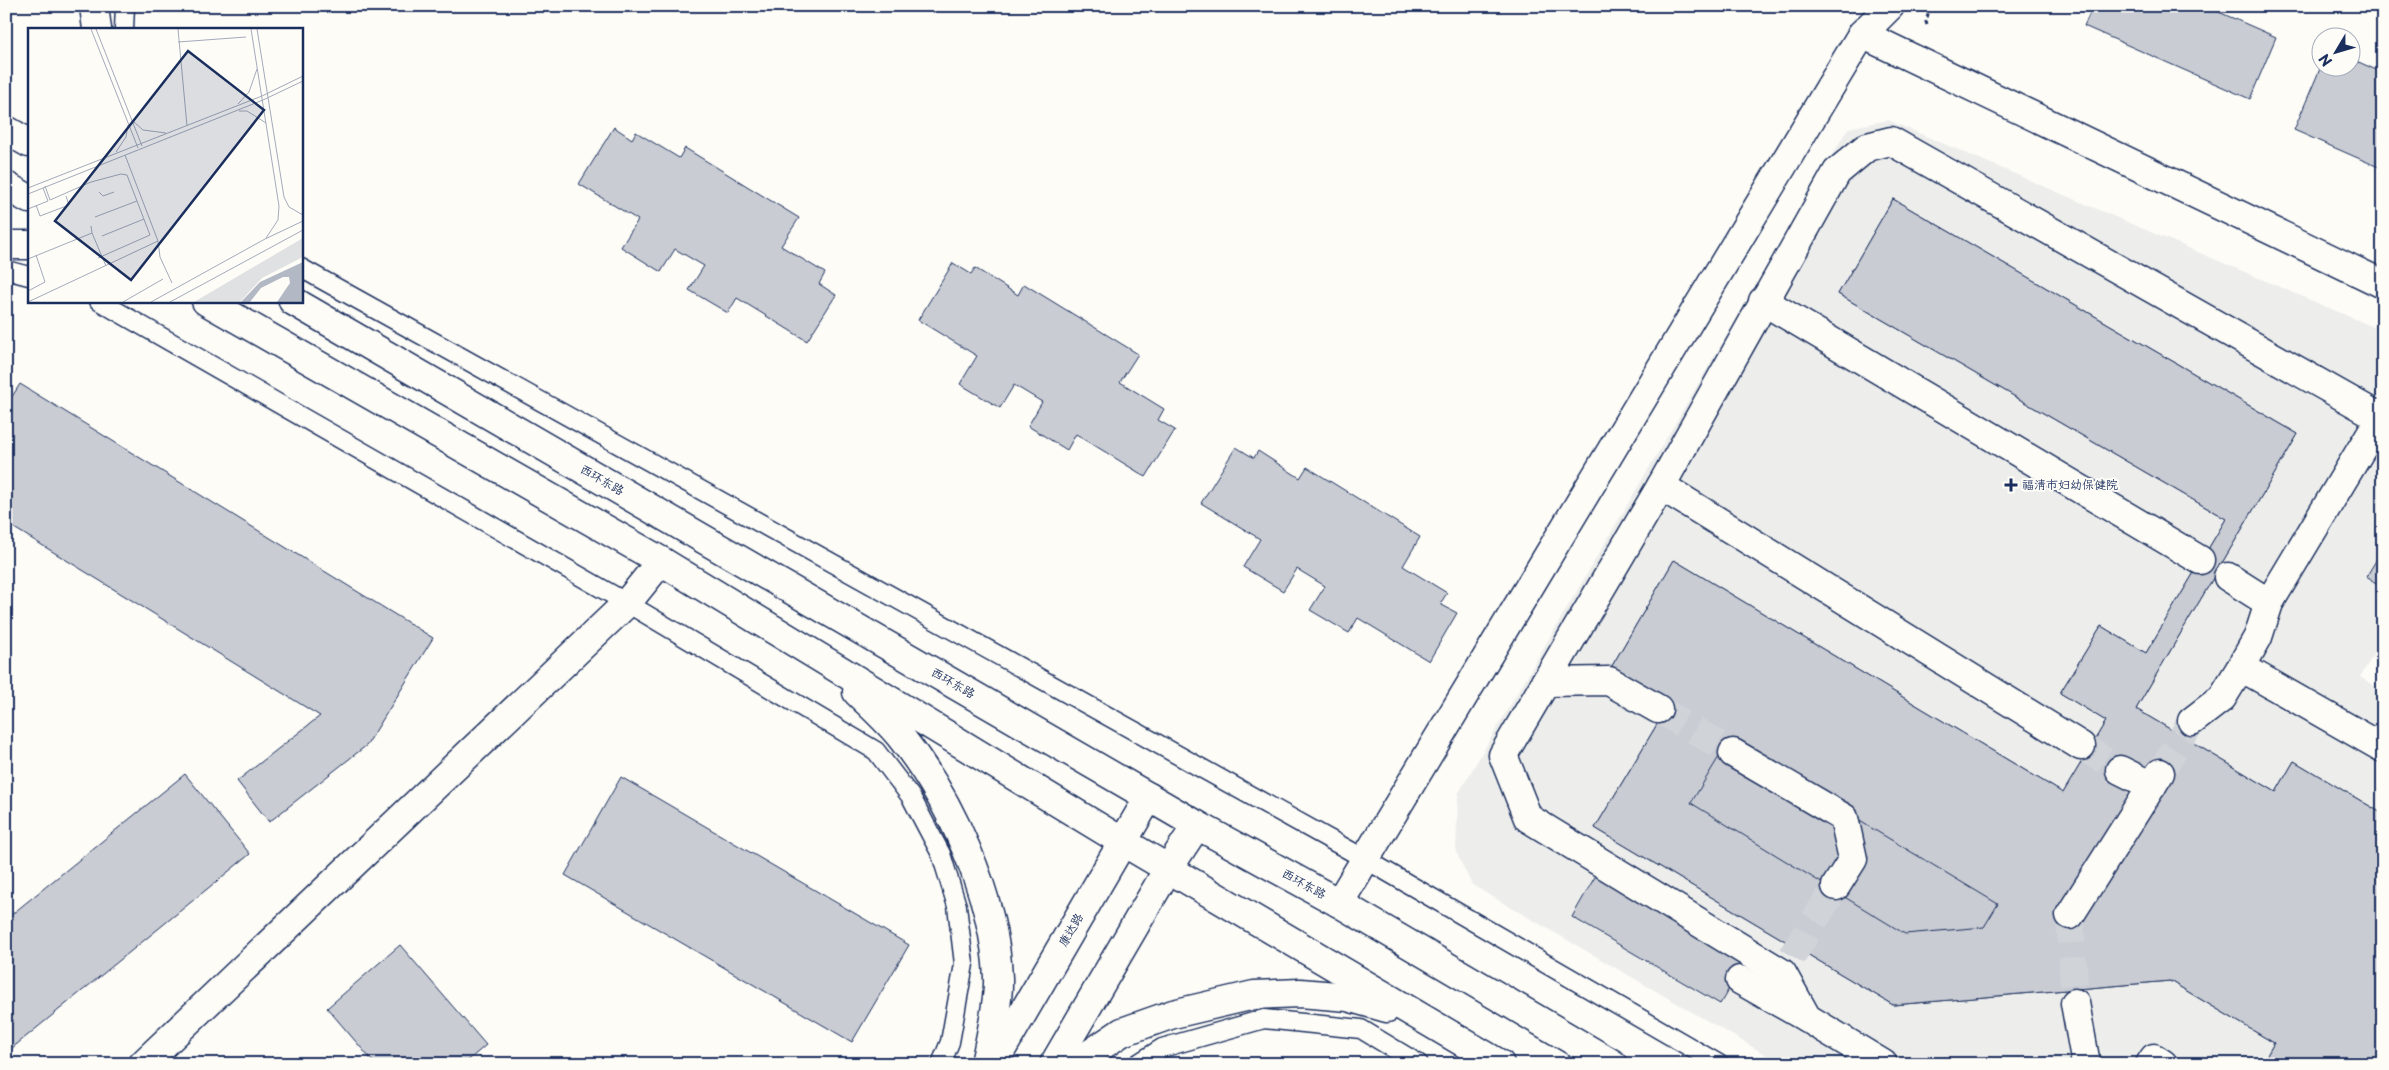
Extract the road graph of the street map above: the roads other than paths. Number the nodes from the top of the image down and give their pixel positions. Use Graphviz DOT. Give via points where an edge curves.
graph roads {
  1 [pos="94,6"];
  2 [pos="125,6"];
  3 [pos="1890,6"];
  4 [pos="97,28"];
  5 [pos="124,28"];
  6 [pos="1862,34"];
  7 [pos="6,130"];
  8 [pos="28,142"];
  9 [pos="6,186"];
  10 [pos="28,198"];
  11 [pos="6,245"];
  12 [pos="28,245"];
  13 [pos="302,269"];
  14 [pos="6,270"];
  15 [pos="28,276"];
  16 [pos="2383,284"];
  17 [pos="1763,301"];
  18 [pos="100,302"];
  19 [pos="208,302"];
  20 [pos="295,302"];
  21 [pos="2382,417"];
  22 [pos="1661,486"];
  23 [pos="2200,560"];
  24 [pos="661,561"];
  25 [pos="2228,577"];
  26 [pos="626,603"];
  27 [pos="2269,603"];
  28 [pos="830,664"];
  29 [pos="2240,667"];
  30 [pos="1545,682"];
  31 [pos="1658,709"];
  32 [pos="2192,721"];
  33 [pos="2081,746"];
  34 [pos="2383,748"];
  35 [pos="1733,753"];
  36 [pos="2120,770"];
  37 [pos="1149,797"];
  38 [pos="1197,825"];
  39 [pos="1123,842"];
  40 [pos="1365,859"];
  41 [pos="1168,869"];
  42 [pos="1836,886"];
  43 [pos="1340,903"];
  44 [pos="2070,915"];
  45 [pos="1740,980"];
  46 [pos="2076,1003"];
  47 [pos="1419,1016"];
  48 [pos="1807,1018"];
  49 [pos="143,1064"];
  50 [pos="940,1064"];
  51 [pos="985,1064"];
  52 [pos="993,1064"];
  53 [pos="1054,1064"];
  54 [pos="1075,1064"];
  55 [pos="1137,1064"];
  56 [pos="1419,1064"];
  57 [pos="1500,1064"];
  58 [pos="1612,1064"];
  59 [pos="1718,1064"];
  60 [pos="1883,1064"];
  61 [pos="2086,1064"];
  62 [pos="2150,1064"];
  63 [pos="2163,1064"];
  1 -- 4 [label="street"];
  2 -- 5 [label="lane"];
  3 -- 6 [label="street"];
  6 -- 16 [label="street"];
  6 -- 40 [label="street"];
  7 -- 8 [label="street"];
  9 -- 10 [label="street"];
  11 -- 12 [label="street"];
  13 -- 40 [label="lane"];
  14 -- 15 [label="lane"];
  17 -- 21 [label="street" via="1836,172 1867,147 1891,141"];
  17 -- 22 [label="street"];
  17 -- 23 [label="street"];
  18 -- 26 [label="lane"];
  19 -- 24 [label="street"];
  20 -- 37 [label="street, 西环东路"];
  21 -- 27 [label="street"];
  22 -- 30 [label="street"];
  22 -- 33 [label="street"];
  24 -- 26 [label="street"];
  24 -- 28 [label="street"];
  25 -- 27 [label="street"];
  26 -- 49 [label="street"];
  26 -- 50 [label="lane" via="876,751 911,797 941,854 957,906 964,964 950,1042"];
  27 -- 29 [label="street" via="2258,637"];
  28 -- 39 [label="street"];
  28 -- 51 [label="street" via="900,735 938,792 962,840 994,927 999,980"];
  29 -- 32 [label="street" via="2222,698"];
  29 -- 34 [label="street"];
  30 -- 31 [label="street" via="1609,680"];
  30 -- 48 [label="street" via="1503,755 1528,818 1787,964"];
  35 -- 42 [label="street" via="1844,818 1853,859"];
  36 -- 44 [label="street" via="2156,779"];
  37 -- 38 [label="street, 西环东路"];
  37 -- 39 [label="street, 康达路"];
  38 -- 41 [label="street"];
  38 -- 43 [label="street, 西环东路"];
  39 -- 41 [label="street"];
  39 -- 52 [label="street, 康达路"];
  40 -- 43 [label="street"];
  40 -- 59 [label="lane"];
  41 -- 47 [label="street"];
  41 -- 53 [label="street"];
  43 -- 58 [label="street, 西环东路"];
  45 -- 48 [label="street"];
  46 -- 61 [label="street"];
  47 -- 54 [label="street" via="1348,997 1300,992 1254,995 1173,1014 1122,1032"];
  47 -- 57 [label="street"];
  48 -- 60 [label="street"];
  55 -- 56 [label="lane" via="1162,1048 1264,1019 1361,1029"];
  62 -- 63 [label="street" via="2154,1058"];
}
